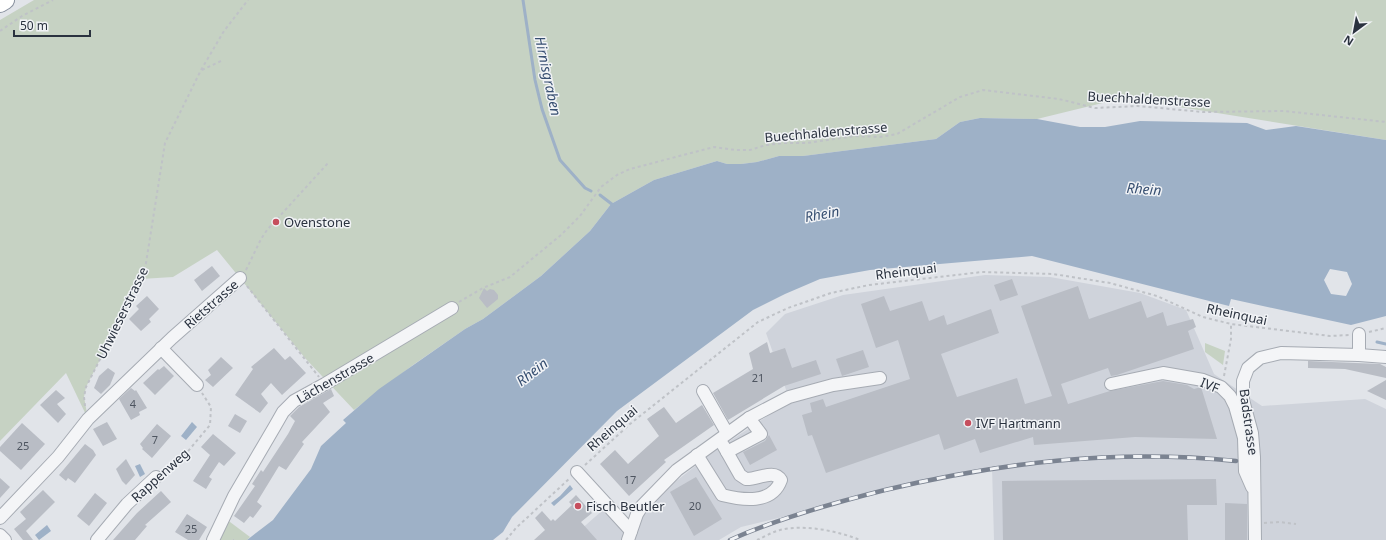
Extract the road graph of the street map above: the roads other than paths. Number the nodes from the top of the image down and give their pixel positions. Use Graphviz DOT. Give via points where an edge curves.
graph roads {
  1 [pos="5,0"];
  2 [pos="0,3"];
  3 [pos="240,278"];
  4 [pos="452,308"];
  5 [pos="1359,334"];
  6 [pos="161,348"];
  7 [pos="1359,355"];
  8 [pos="1386,357"];
  9 [pos="880,378"];
  10 [pos="1111,384"];
  11 [pos="197,385"];
  12 [pos="703,391"];
  13 [pos="748,418"];
  14 [pos="723,436"];
  15 [pos="727,452"];
  16 [pos="697,455"];
  17 [pos="577,472"];
  18 [pos="156,477"];
  19 [pos="1254,494"];
  20 [pos="0,518"];
  21 [pos="0,535"];
  22 [pos="629,535"];
  23 [pos="6,540"];
  24 [pos="97,540"];
  25 [pos="213,540"];
  26 [pos="1255,540"];
  1 -- 2 [label="highway"];
  3 -- 6 [label="street, Rietstrasse"];
  4 -- 25 [label="street, Lächenstrasse" via="294,401 283,412 227,508"];
  5 -- 7 [label="street"];
  6 -- 11 [label="street"];
  6 -- 20 [label="street, Rietstrasse" via="88,419 58,457"];
  7 -- 8 [label="street, Badstrasse"];
  7 -- 19 [label="street, Badstrasse" via="1281,353 1260,358 1248,368 1243,400 1252,432"];
  9 -- 13 [label="street" via="833,385 792,396"];
  10 -- 19 [label="street, IVF" via="1163,373 1203,380 1221,387 1236,406 1244,438 1245,471"];
  12 -- 14 [label="street"];
  13 -- 14 [label="street"];
  13 -- 15 [label="street" via="761,434"];
  14 -- 15 [label="street"];
  14 -- 16 [label="street"];
  15 -- 16 [label="street" via="740,475 752,480 772,474 778,476 781,480 778,488 771,494 745,500 722,495"];
  16 -- 22 [label="street" via="677,470 642,506"];
  17 -- 22 [label="street"];
  18 -- 24 [label="street, Rappenweg" via="127,504"];
  19 -- 26 [label="street, Badstrasse"];
  21 -- 23 [label="street"];
}
